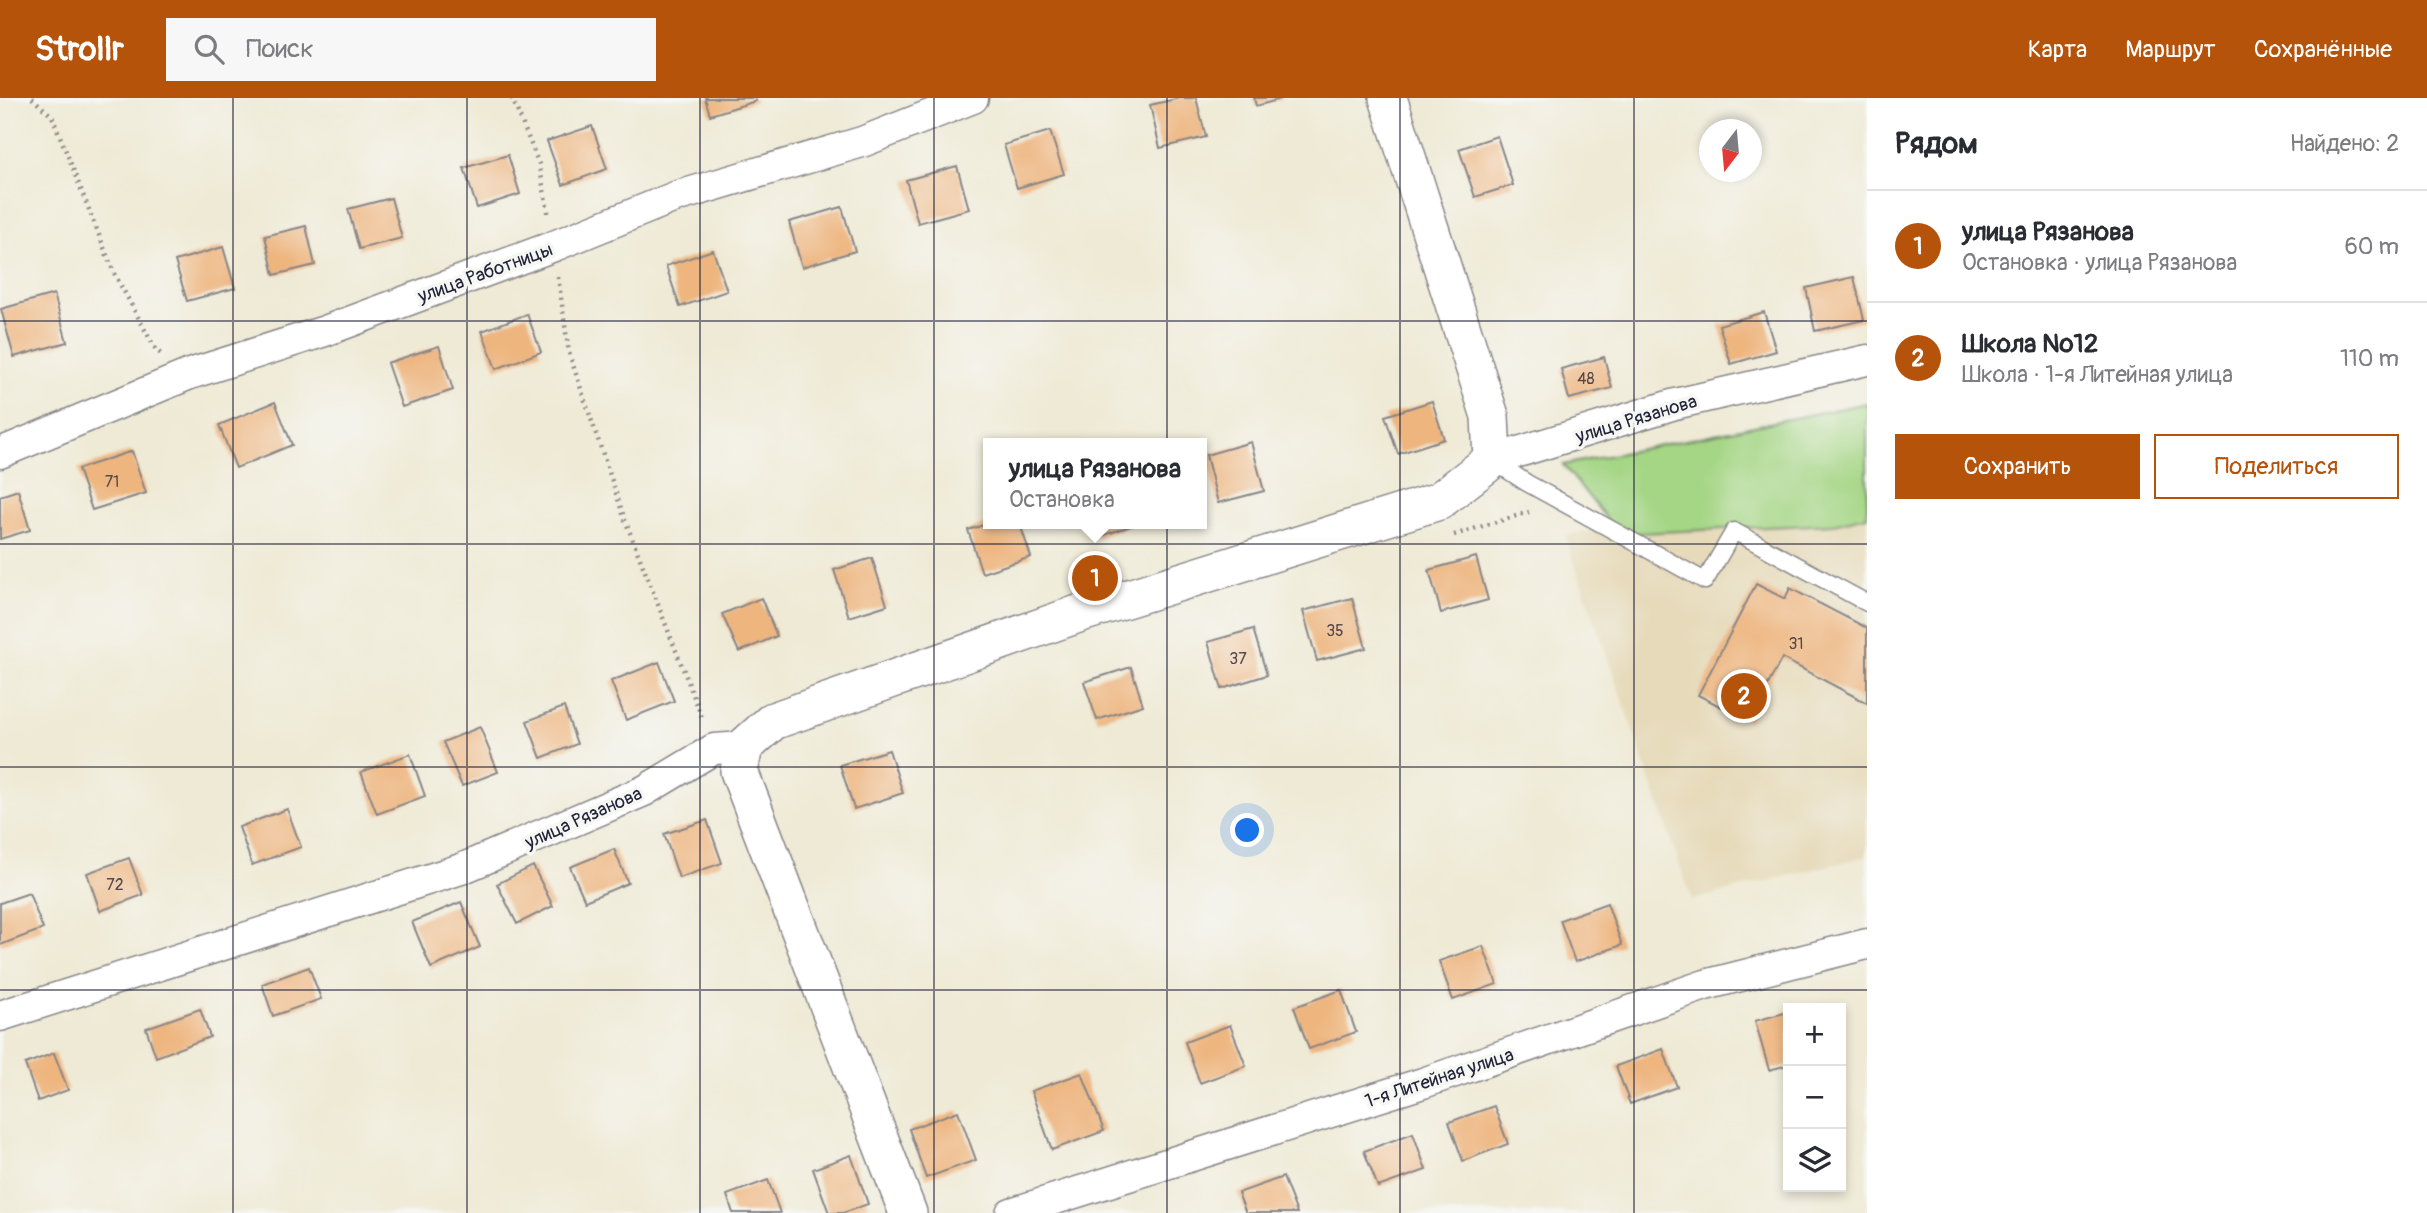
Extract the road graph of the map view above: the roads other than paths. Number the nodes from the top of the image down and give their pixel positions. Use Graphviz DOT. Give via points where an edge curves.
graph roads {
  1 [pos="973,98"];
  2 [pos="1388,98"];
  3 [pos="1867,360"];
  4 [pos="0,453"];
  5 [pos="1492,460"];
  6 [pos="1867,603"];
  7 [pos="729,748"];
  8 [pos="1867,944"];
  9 [pos="0,1016"];
  10 [pos="908,1213"];
  11 [pos="1011,1213"];
  1 -- 4 [label="street, улица Работницы" via="862,142 675,197 326,331 190,374"];
  2 -- 5 [label="street" via="1490,416"];
  3 -- 5 [label="street, улица Рязанова" via="1675,404"];
  5 -- 6 [label="lane" via="1705,581 1734,531"];
  5 -- 7 [label="street, улица Рязанова" via="1439,501 1081,613 786,716"];
  7 -- 9 [label="street, улица Рязанова" via="644,791 461,869"];
  7 -- 10 [label="street"];
  8 -- 11 [label="street, 1-я Литейная улица" via="1705,985 1423,1083"];
}
